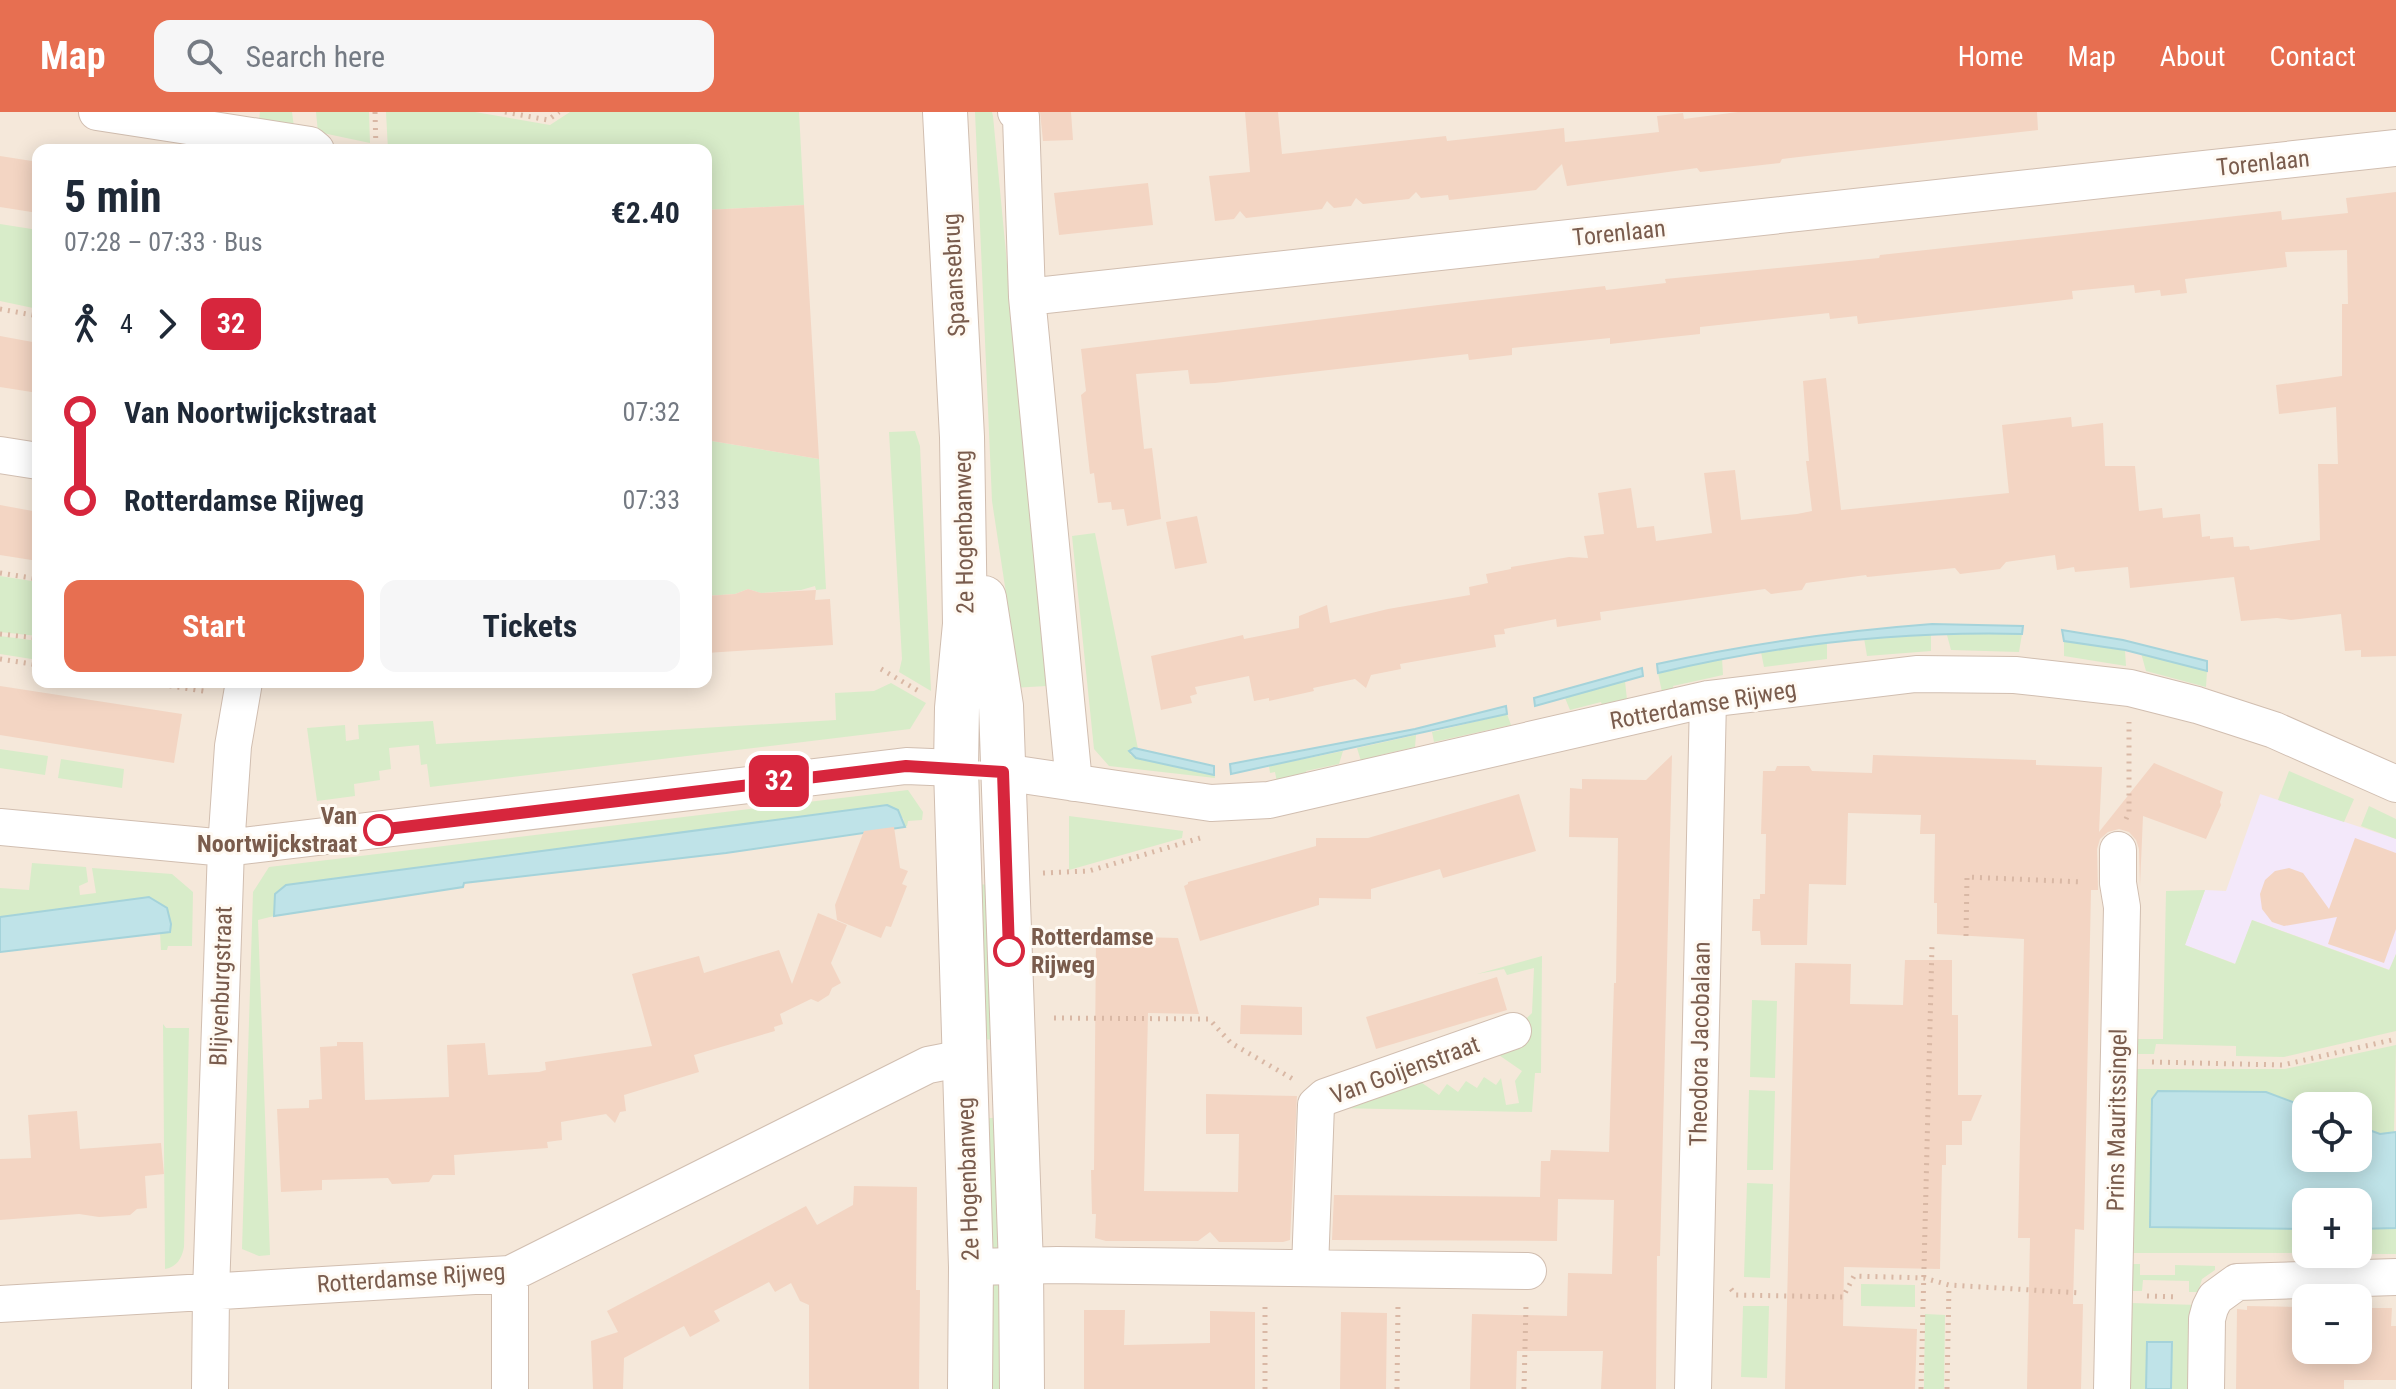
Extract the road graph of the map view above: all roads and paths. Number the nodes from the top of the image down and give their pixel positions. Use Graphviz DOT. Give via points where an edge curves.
graph roads {
  1 [pos="97,112"];
  2 [pos="375,112"];
  3 [pos="505,112"];
  4 [pos="559,112"];
  5 [pos="945,112"];
  6 [pos="1016,112"];
  7 [pos="304,144"];
  8 [pos="376,144"];
  9 [pos="2396,148"];
  10 [pos="1027,297"];
  11 [pos="0,309"];
  12 [pos="32,315"];
  13 [pos="962,437"];
  14 [pos="0,455"];
  15 [pos="32,460"];
  16 [pos="0,573"];
  17 [pos="32,578"];
  18 [pos="0,634"];
  19 [pos="32,637"];
  20 [pos="0,659"];
  21 [pos="32,664"];
  22 [pos="219,688"];
  23 [pos="2130,688"];
  24 [pos="243,690"];
  25 [pos="1708,699"];
  26 [pos="956,768"];
  27 [pos="1003,772"];
  28 [pos="1074,783"];
  29 [pos="2396,784"];
  30 [pos="0,827"];
  31 [pos="226,848"];
  32 [pos="2118,867"];
  33 [pos="1966,936"];
  34 [pos="1932,945"];
  35 [pos="1054,1018"];
  36 [pos="1513,1031"];
  37 [pos="2396,1039"];
  38 [pos="964,1058"];
  39 [pos="1013,1058"];
  40 [pos="2117,1061"];
  41 [pos="1325,1097"];
  42 [pos="1021,1266"];
  43 [pos="971,1267"];
  44 [pos="1265,1268"];
  45 [pos="1310,1268"];
  46 [pos="1399,1269"];
  47 [pos="1528,1271"];
  48 [pos="510,1274"];
  49 [pos="2396,1277"];
  50 [pos="1924,1278"];
  51 [pos="1949,1285"];
  52 [pos="1696,1287"];
  53 [pos="211,1292"];
  54 [pos="2115,1295"];
  55 [pos="2215,1298"];
  56 [pos="0,1304"];
  57 [pos="210,1389"];
  58 [pos="510,1389"];
  59 [pos="970,1389"];
  60 [pos="1022,1389"];
  61 [pos="1265,1389"];
  62 [pos="1397,1389"];
  63 [pos="1524,1389"];
  64 [pos="1693,1389"];
  65 [pos="1921,1389"];
  66 [pos="1947,1389"];
  67 [pos="2112,1389"];
  68 [pos="2206,1389"];
  1 -- 7 [label="street"];
  2 -- 8 [label="path"];
  3 -- 4 [label="path" via="548,120"];
  5 -- 13 [label="street, Spaansebrug"];
  6 -- 10 [label="street" via="1021,117"];
  9 -- 10 [label="street, Torenlaan"];
  10 -- 28 [label="street"];
  11 -- 12 [label="path"];
  13 -- 26 [label="street, 2e Hogenbanweg" via="965,624"];
  13 -- 27 [label="street, 2e Hogenbanweg" via="1001,706"];
  14 -- 15 [label="street"];
  16 -- 17 [label="path"];
  18 -- 19 [label="path"];
  20 -- 21 [label="path"];
  22 -- 24 [label="path"];
  23 -- 25 [label="street, Rotterdamse Rijweg" via="2015,675 1916,674"];
  23 -- 29 [label="street, Rotterdamse Rijweg" via="2274,730"];
  23 -- 32 [label="path" via="2129,812 2121,828"];
  24 -- 31 [label="street, Blijvenburgstraat"];
  25 -- 28 [label="street, Rotterdamse Rijweg" via="1269,800 1211,803"];
  25 -- 52 [label="street, Theodora Jacobalaan"];
  26 -- 27 [label="street"];
  26 -- 31 [label="street" via="906,766"];
  26 -- 38 [label="street, 2e Hogenbanweg"];
  27 -- 28 [label="street, Rotterdamse Rijweg"];
  27 -- 39 [label="street, 2e Hogenbanweg"];
  30 -- 31 [label="street"];
  31 -- 53 [label="street, Blijvenburgstraat"];
  32 -- 33 [label="path" via="1967,877"];
  32 -- 40 [label="street, Prins Mauritssingel" via="2122,907"];
  34 -- 50 [label="path"];
  35 -- 41 [label="path" via="1209,1019 1231,1043"];
  36 -- 41 [label="street, Van Goijenstraat"];
  37 -- 40 [label="path" via="2283,1065"];
  38 -- 39 [label="street, Rotterdamse Rijweg"];
  38 -- 43 [label="street, 2e Hogenbanweg"];
  38 -- 48 [label="street, Rotterdamse Rijweg" via="928,1065"];
  39 -- 42 [label="street, 2e Hogenbanweg"];
  40 -- 54 [label="street, Prins Mauritssingel"];
  41 -- 45 [label="street, Van Goijenstraat" via="1316,1105"];
  42 -- 43 [label="street"];
  42 -- 44 [label="street"];
  42 -- 60 [label="street, 2e Hogenbanweg"];
  43 -- 59 [label="street, 2e Hogenbanweg"];
  44 -- 45 [label="street"];
  44 -- 61 [label="path"];
  45 -- 46 [label="street"];
  46 -- 47 [label="street"];
  46 -- 62 [label="path"];
  47 -- 63 [label="path"];
  48 -- 53 [label="street, Rotterdamse Rijweg"];
  48 -- 58 [label="street"];
  49 -- 55 [label="street" via="2237,1282"];
  50 -- 51 [label="path"];
  50 -- 52 [label="path" via="1854,1276 1843,1297 1736,1295 1724,1280"];
  50 -- 65 [label="path"];
  51 -- 54 [label="path"];
  51 -- 66 [label="path"];
  52 -- 64 [label="street, Theodora Jacobalaan"];
  53 -- 56 [label="street, Rotterdamse Rijweg"];
  53 -- 57 [label="street, Blijvenburgstraat"];
  54 -- 55 [label="path"];
  54 -- 67 [label="street, Prins Mauritssingel"];
  55 -- 68 [label="street" via="2207,1319"];
}
